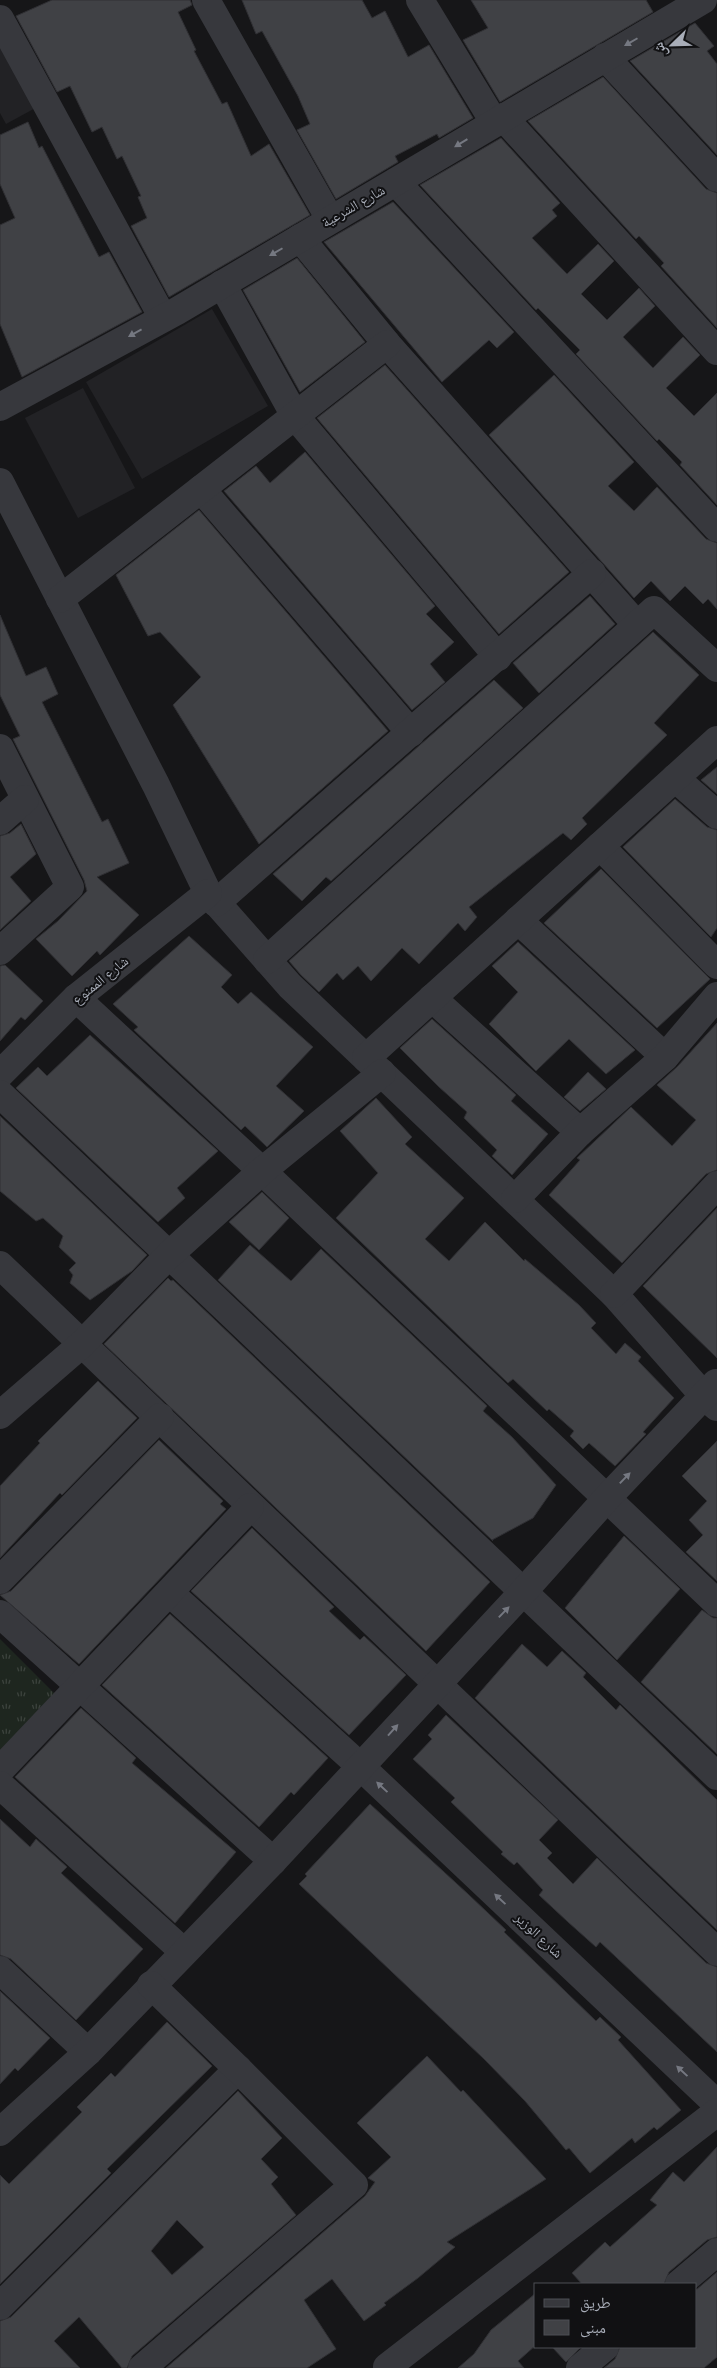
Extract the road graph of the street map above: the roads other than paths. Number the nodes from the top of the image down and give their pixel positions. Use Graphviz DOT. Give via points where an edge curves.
graph roads {
  1 [pos="206,0"];
  2 [pos="420,0"];
  3 [pos="705,4"];
  4 [pos="0,19"];
  5 [pos="605,57"];
  6 [pos="499,119"];
  7 [pos="717,178"];
  8 [pos="396,182"];
  9 [pos="330,219"];
  10 [pos="300,238"];
  11 [pos="222,284"];
  12 [pos="163,318"];
  13 [pos="386,344"];
  14 [pos="717,351"];
  15 [pos="0,407"];
  16 [pos="295,416"];
  17 [pos="0,482"];
  18 [pos="201,489"];
  19 [pos="717,528"];
  20 [pos="592,573"];
  21 [pos="60,599"];
  22 [pos="638,625"];
  23 [pos="498,657"];
  24 [pos="717,668"];
  25 [pos="410,734"];
  26 [pos="717,740"];
  27 [pos="0,748"];
  28 [pos="675,778"];
  29 [pos="26,799"];
  30 [pos="717,815"];
  31 [pos="0,821"];
  32 [pos="600,846"];
  33 [pos="212,898"];
  34 [pos="518,920"];
  35 [pos="0,951"];
  36 [pos="267,960"];
  37 [pos="717,965"];
  38 [pos="717,996"];
  39 [pos="76,998"];
  40 [pos="432,998"];
  41 [pos="665,1057"];
  42 [pos="374,1066"];
  43 [pos="0,1074"];
  44 [pos="0,1094"];
  45 [pos="580,1132"];
  46 [pos="262,1171"];
  47 [pos="717,1185"];
  48 [pos="515,1199"];
  49 [pos="170,1254"];
  50 [pos="0,1265"];
  51 [pos="614,1294"];
  52 [pos="82,1344"];
  53 [pos="713,1395"];
  54 [pos="0,1415"];
  55 [pos="160,1417"];
  56 [pos="607,1498"];
  57 [pos="250,1507"];
  58 [pos="0,1580"];
  59 [pos="523,1592"];
  60 [pos="170,1593"];
  61 [pos="717,1603"];
  62 [pos="0,1614"];
  63 [pos="438,1682"];
  64 [pos="78,1686"];
  65 [pos="360,1766"];
  66 [pos="0,1770"];
  67 [pos="717,1776"];
  68 [pos="0,1785"];
  69 [pos="273,1861"];
  70 [pos="184,1952"];
  71 [pos="717,1952"];
  72 [pos="0,1970"];
  73 [pos="151,1985"];
  74 [pos="88,2052"];
  75 [pos="238,2069"];
  76 [pos="717,2104"];
  77 [pos="717,2112"];
  78 [pos="0,2132"];
  79 [pos="717,2252"];
  80 [pos="680,2283"];
  81 [pos="0,2306"];
  82 [pos="604,2348"];
  83 [pos="387,2367"];
  84 [pos="142,2368"];
  85 [pos="580,2368"];
  1 -- 9 [label="street"];
  2 -- 6 [label="street"];
  3 -- 5 [label="street, شارع الشرعية, one-way"];
  4 -- 12 [label="street"];
  5 -- 6 [label="street, شارع الشرعية"];
  5 -- 7 [label="street"];
  6 -- 8 [label="street, شارع الشرعية, one-way"];
  6 -- 14 [label="street"];
  8 -- 9 [label="street, شارع الشرعية"];
  8 -- 19 [label="street"];
  9 -- 10 [label="street, شارع الشرعية"];
  10 -- 11 [label="street, شارع الشرعية, one-way"];
  10 -- 13 [label="street"];
  11 -- 12 [label="street, شارع الشرعية"];
  11 -- 16 [label="street"];
  12 -- 15 [label="street, شارع الشرعية, one-way"];
  13 -- 16 [label="street"];
  13 -- 20 [label="street"];
  16 -- 18 [label="street"];
  16 -- 23 [label="street"];
  17 -- 21 [label="street"];
  18 -- 21 [label="street"];
  18 -- 25 [label="street"];
  20 -- 22 [label="street"];
  20 -- 23 [label="street, شارع الممنوع"];
  21 -- 33 [label="street"];
  22 -- 24 [label="street" via="654,610"];
  22 -- 36 [label="street"];
  23 -- 25 [label="street, شارع الممنوع"];
  25 -- 33 [label="street, شارع الممنوع"];
  26 -- 28 [label="street"];
  27 -- 29 [label="street"];
  28 -- 30 [label="street"];
  28 -- 32 [label="street"];
  29 -- 31 [label="street"];
  29 -- 35 [label="street" via="70,887"];
  32 -- 34 [label="street"];
  32 -- 37 [label="street"];
  33 -- 36 [label="street"];
  33 -- 39 [label="street, شارع الممنوع"];
  34 -- 40 [label="street"];
  34 -- 41 [label="street"];
  36 -- 42 [label="street"];
  38 -- 41 [label="street"];
  39 -- 43 [label="street, شارع الممنوع"];
  39 -- 46 [label="street"];
  40 -- 42 [label="street"];
  40 -- 45 [label="street"];
  41 -- 45 [label="street"];
  42 -- 46 [label="street"];
  42 -- 48 [label="street"];
  44 -- 49 [label="street"];
  45 -- 48 [label="street"];
  46 -- 49 [label="street"];
  46 -- 56 [label="street"];
  47 -- 51 [label="street"];
  48 -- 51 [label="street"];
  49 -- 52 [label="street"];
  49 -- 59 [label="street"];
  50 -- 52 [label="street"];
  51 -- 53 [label="street"];
  52 -- 54 [label="street"];
  52 -- 55 [label="street"];
  56 -- 53 [label="street, one-way"];
  55 -- 57 [label="street"];
  55 -- 58 [label="street"];
  56 -- 59 [label="street"];
  56 -- 61 [label="street"];
  57 -- 60 [label="street"];
  57 -- 63 [label="street"];
  63 -- 59 [label="street, one-way"];
  59 -- 67 [label="street"];
  60 -- 64 [label="street"];
  60 -- 65 [label="street, شارع الوزير"];
  62 -- 64 [label="street"];
  65 -- 63 [label="street, one-way"];
  63 -- 71 [label="street"];
  64 -- 66 [label="street"];
  64 -- 69 [label="street"];
  65 -- 69 [label="street"];
  76 -- 65 [label="street, شارع الوزير, one-way"];
  68 -- 70 [label="street"];
  69 -- 70 [label="street"];
  70 -- 73 [label="street"];
  72 -- 74 [label="street"];
  73 -- 74 [label="street"];
  73 -- 75 [label="street"];
  74 -- 78 [label="street"];
  75 -- 81 [label="street"];
  75 -- 84 [label="street" via="354,2185"];
  77 -- 83 [label="street"];
  79 -- 80 [label="street"];
  82 -- 85 [label="street"];
}
